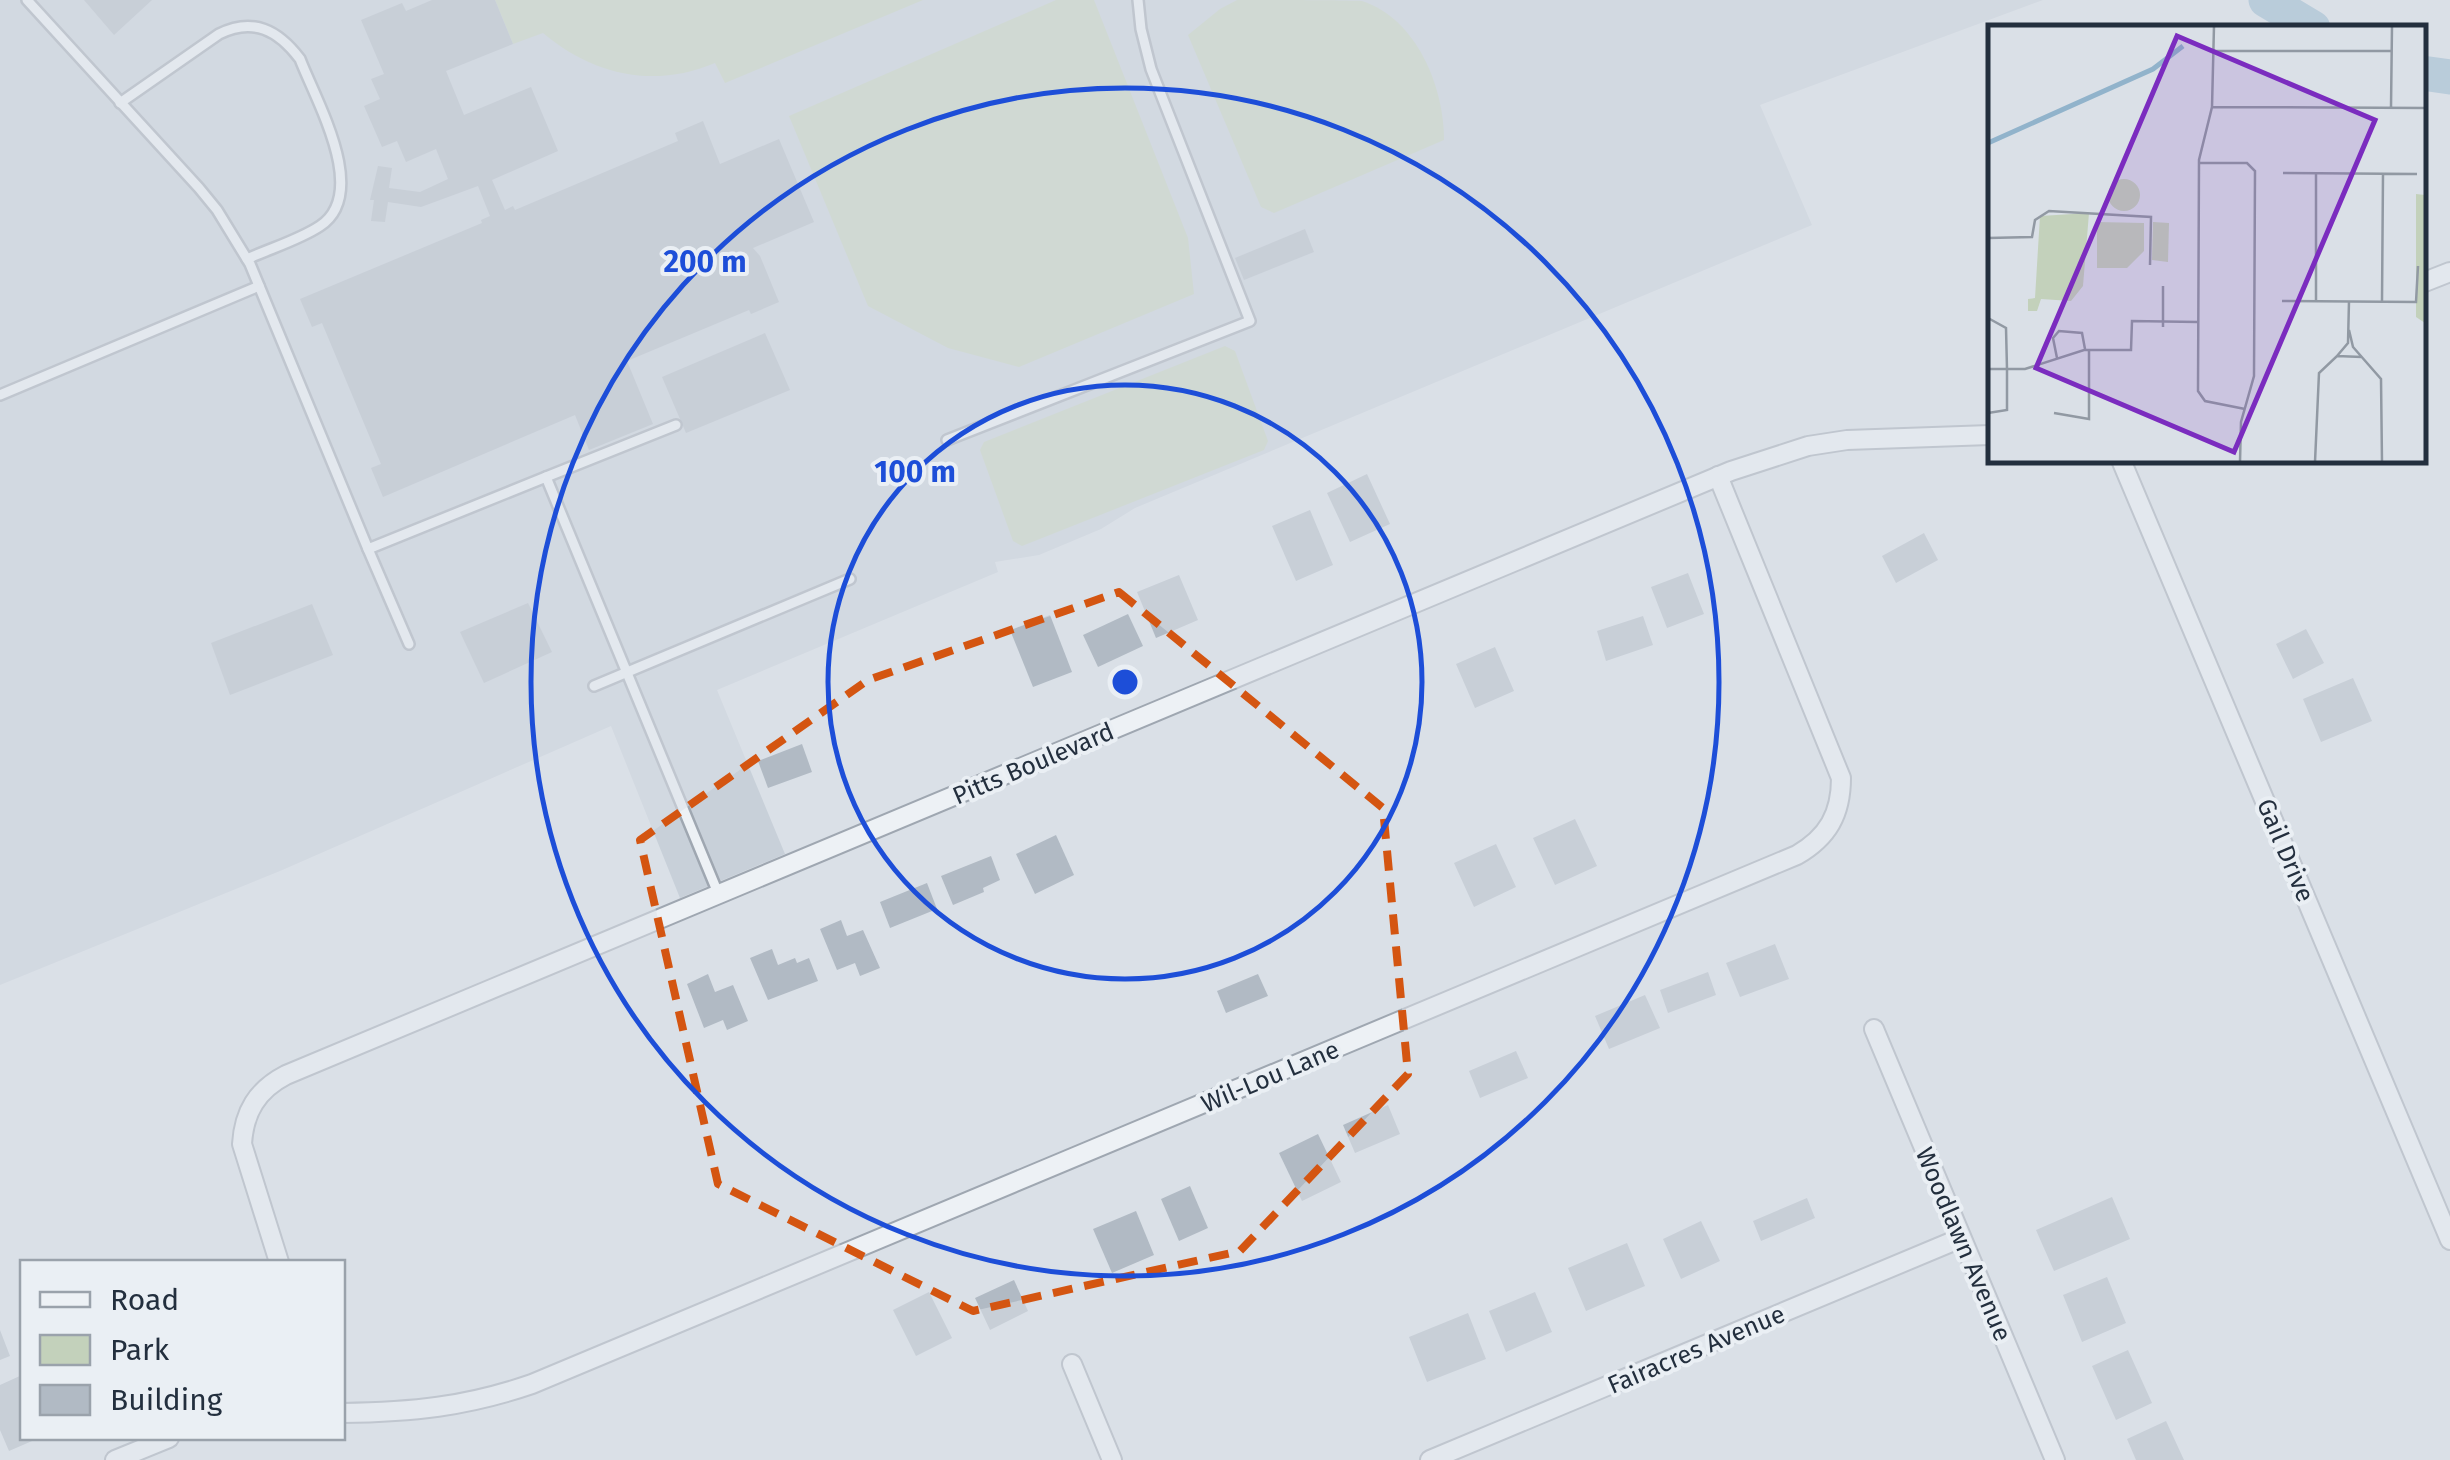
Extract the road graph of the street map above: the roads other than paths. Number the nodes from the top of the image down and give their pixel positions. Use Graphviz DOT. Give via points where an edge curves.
graph roads {
  1 [pos="26,0"];
  2 [pos="1138,0"];
  3 [pos="120,102"];
  4 [pos="247,259"];
  5 [pos="2450,272"];
  6 [pos="2425,283"];
  7 [pos="259,286"];
  8 [pos="0,395"];
  9 [pos="676,425"];
  10 [pos="1988,434"];
  11 [pos="948,440"];
  12 [pos="2122,462"];
  13 [pos="1718,476"];
  14 [pos="546,477"];
  15 [pos="368,549"];
  16 [pos="850,579"];
  17 [pos="409,644"];
  18 [pos="626,673"];
  19 [pos="594,686"];
  20 [pos="718,894"];
  21 [pos="1874,1029"];
  22 [pos="1962,1238"];
  23 [pos="2450,1240"];
  24 [pos="278,1260"];
  25 [pos="1072,1364"];
  26 [pos="345,1413"];
  27 [pos="163,1440"];
  28 [pos="115,1460"];
  29 [pos="1112,1460"];
  30 [pos="1430,1460"];
  31 [pos="2055,1460"];
  1 -- 3 [label="lane"];
  2 -- 11 [label="lane" via="1151,69 1250,321"];
  3 -- 4 [label="lane" via="209,200"];
  3 -- 4 [label="lane" via="234,28 263,27 293,49 339,162 342,194 322,225"];
  4 -- 7 [label="lane"];
  5 -- 6 [label="street"];
  7 -- 8 [label="lane"];
  7 -- 15 [label="lane"];
  9 -- 14 [label="lane"];
  10 -- 13 [label="street, Pitts Boulevard" via="1847,440 1770,456"];
  12 -- 23 [label="street, Gail Drive"];
  13 -- 20 [label="street, Pitts Boulevard"];
  13 -- 26 [label="street, Wil-Lou Lane" via="1841,778 1836,816 1813,846 532,1384 424,1411"];
  14 -- 15 [label="lane"];
  14 -- 18 [label="lane"];
  15 -- 17 [label="lane"];
  16 -- 18 [label="lane"];
  18 -- 19 [label="lane"];
  18 -- 20 [label="lane"];
  20 -- 24 [label="street, Pitts Boulevard" via="275,1080 250,1108 242,1144"];
  21 -- 22 [label="street, Woodlawn Avenue"];
  22 -- 30 [label="street, Fairacres Avenue"];
  22 -- 31 [label="street, Woodlawn Avenue"];
  25 -- 29 [label="street"];
  27 -- 28 [label="street"];
}
